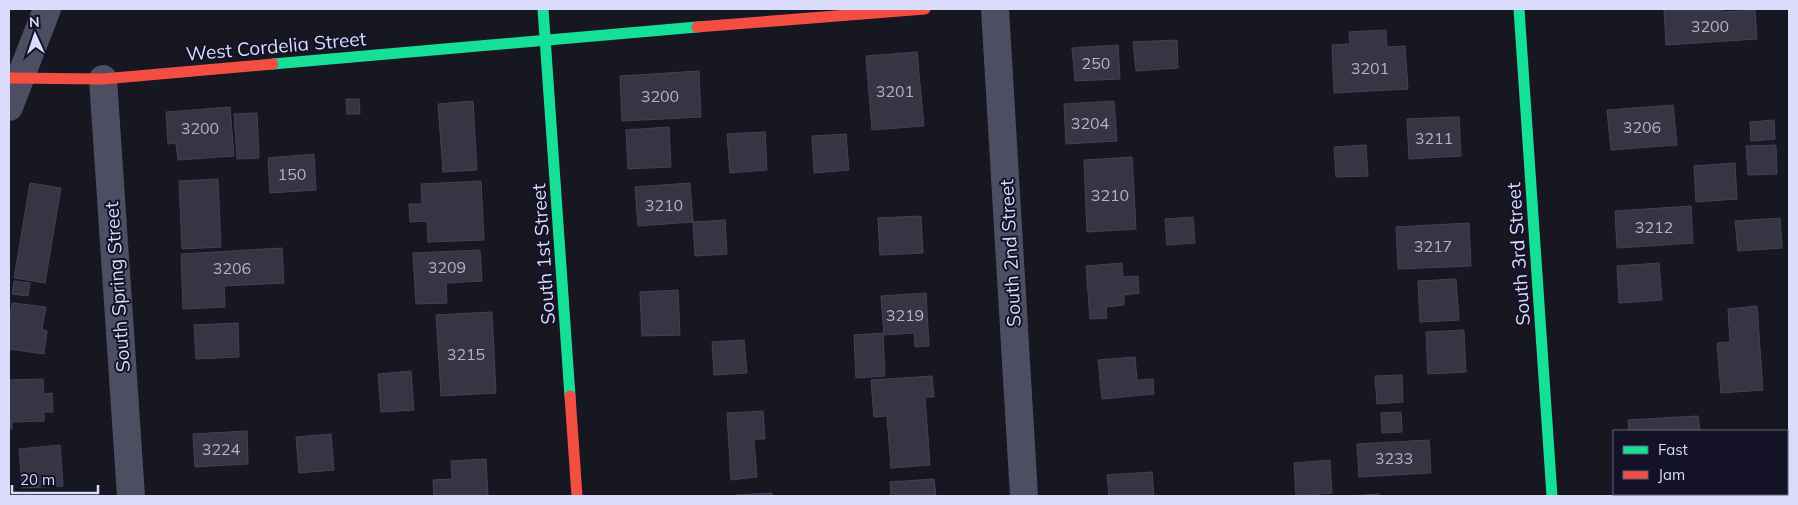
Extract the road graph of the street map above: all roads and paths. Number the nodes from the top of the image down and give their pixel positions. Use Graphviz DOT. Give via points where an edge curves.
graph roads {
  1 [pos="46,9"];
  2 [pos="543,9"];
  3 [pos="925,9"];
  4 [pos="995,9"];
  5 [pos="1519,9"];
  6 [pos="545,39"];
  7 [pos="14,78"];
  8 [pos="103,79"];
  9 [pos="9,107"];
  10 [pos="131,496"];
  11 [pos="577,496"];
  12 [pos="1024,496"];
  13 [pos="1552,496"];
  1 -- 7 [label="street"];
  2 -- 6 [label="street, South 1st Street"];
  3 -- 6 [label="street, West Cordelia Street"];
  4 -- 12 [label="street, South 2nd Street"];
  5 -- 13 [label="street, South 3rd Street"];
  6 -- 8 [label="street, West Cordelia Street"];
  6 -- 11 [label="street, South 1st Street"];
  7 -- 8 [label="street, West Cordelia Street"];
  7 -- 9 [label="street"];
  8 -- 10 [label="street, South Spring Street"];
}
